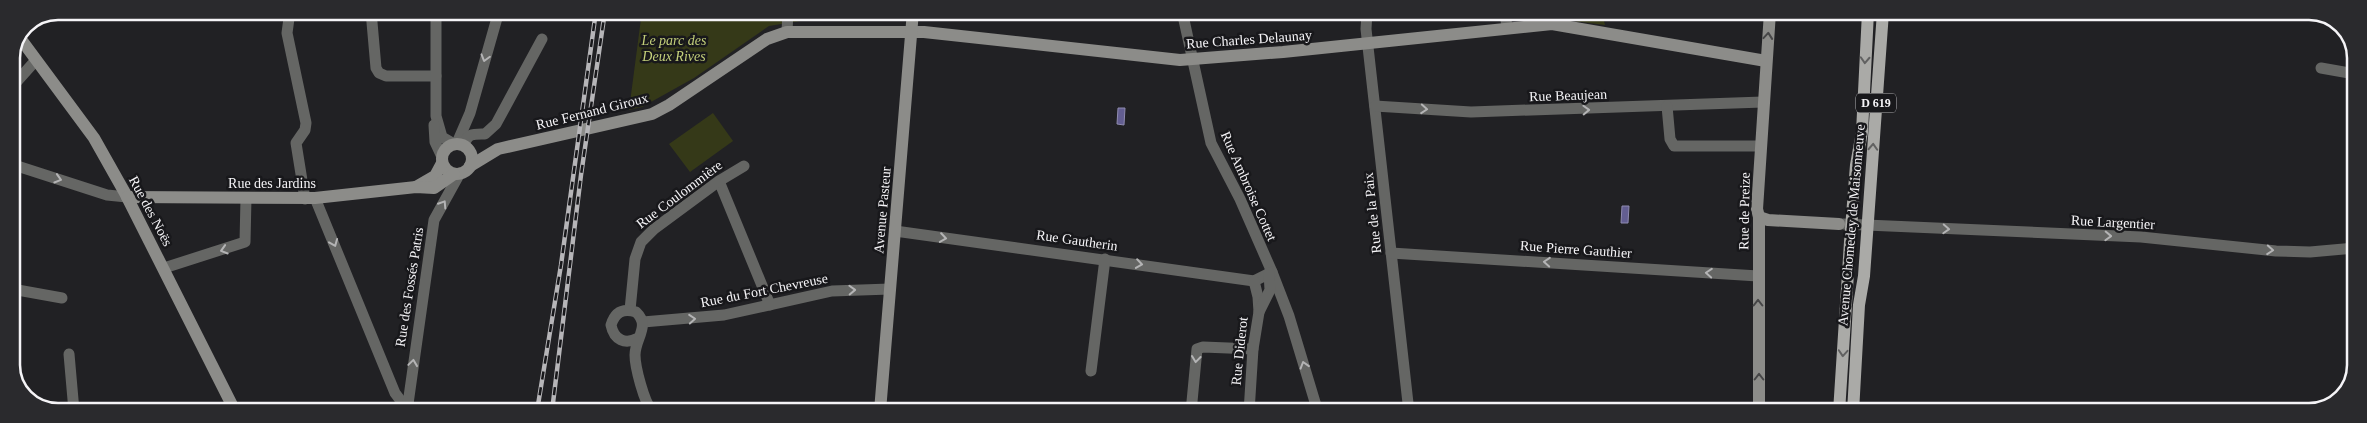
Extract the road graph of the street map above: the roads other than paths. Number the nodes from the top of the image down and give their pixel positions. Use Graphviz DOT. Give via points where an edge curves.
graph roads {
  1 [pos="289,20"];
  2 [pos="372,20"];
  3 [pos="436,20"];
  4 [pos="496,20"];
  5 [pos="788,20"];
  6 [pos="913,20"];
  7 [pos="1184,20"];
  8 [pos="1367,20"];
  9 [pos="1506,20"];
  10 [pos="1543,20"];
  11 [pos="1562,20"];
  12 [pos="1769,20"];
  13 [pos="1868,20"];
  14 [pos="1882,20"];
  15 [pos="1507,28"];
  16 [pos="912,31"];
  17 [pos="787,32"];
  18 [pos="542,39"];
  19 [pos="24,43"];
  20 [pos="1368,44"];
  21 [pos="1193,59"];
  22 [pos="36,60"];
  23 [pos="1766,61"];
  24 [pos="2321,68"];
  25 [pos="2347,73"];
  26 [pos="436,76"];
  27 [pos="20,78"];
  28 [pos="1763,102"];
  29 [pos="1375,106"];
  30 [pos="1667,106"];
  31 [pos="436,116"];
  32 [pos="460,145"];
  33 [pos="1760,146"];
  34 [pos="498,149"];
  35 [pos="442,160"];
  36 [pos="744,166"];
  37 [pos="20,167"];
  38 [pos="462,171"];
  39 [pos="719,180"];
  40 [pos="416,187"];
  41 [pos="127,197"];
  42 [pos="246,198"];
  43 [pos="310,199"];
  44 [pos="1759,217"];
  45 [pos="1845,224"];
  46 [pos="1868,226"];
  47 [pos="895,231"];
  48 [pos="2347,249"];
  49 [pos="1392,252"];
  50 [pos="1105,259"];
  51 [pos="164,268"];
  52 [pos="1270,271"];
  53 [pos="1758,276"];
  54 [pos="1254,281"];
  55 [pos="890,289"];
  56 [pos="20,290"];
  57 [pos="62,298"];
  58 [pos="770,305"];
  59 [pos="630,310"];
  60 [pos="1286,311"];
  61 [pos="1258,312"];
  62 [pos="643,322"];
  63 [pos="638,338"];
  64 [pos="623,341"];
  65 [pos="1253,349"];
  66 [pos="69,354"];
  67 [pos="1092,371"];
  68 [pos="636,387"];
  69 [pos="73,403"];
  70 [pos="231,403"];
  71 [pos="403,403"];
  72 [pos="408,403"];
  73 [pos="646,403"];
  74 [pos="881,403"];
  75 [pos="1192,403"];
  76 [pos="1250,403"];
  77 [pos="1315,403"];
  78 [pos="1408,403"];
  79 [pos="1759,403"];
  80 [pos="1839,403"];
  81 [pos="1854,403"];
  1 -- 43 [label="street" via="287,33 306,123 296,143"];
  2 -- 26 [label="street" via="379,73 386,76"];
  3 -- 26 [label="street"];
  4 -- 32 [label="street, one-way"];
  5 -- 17 [label="street"];
  6 -- 16 [label="street, Avenue Pasteur"];
  7 -- 21 [label="street, Rue Ambroise Cottet"];
  8 -- 20 [label="street, Rue de la Paix"];
  9 -- 15 [label="street"];
  10 -- 15 [label="street, Rue Charles Delaunay"];
  11 -- 23 [label="street, Rue Charles Delaunay"];
  23 -- 12 [label="street, Rue de Preize, one-way"];
  13 -- 45 [label="main road, D 619, one-way" via="1862,132"];
  46 -- 14 [label="main road, Avenue Chomedey de Maisonneuve / D 619, one-way"];
  15 -- 20 [label="street, Rue Charles Delaunay"];
  16 -- 17 [label="street, Rue Fernand Giroux"];
  16 -- 21 [label="street, Rue Charles Delaunay"];
  16 -- 47 [label="street, Avenue Pasteur"];
  17 -- 34 [label="street, Rue Fernand Giroux" via="767,39 652,114"];
  18 -- 32 [label="street" via="496,124 485,134 467,136"];
  19 -- 22 [label="street, Rue des Noës"];
  20 -- 21 [label="street, Rue Charles Delaunay"];
  20 -- 29 [label="street, Rue de la Paix"];
  21 -- 52 [label="street, Rue Ambroise Cottet" via="1211,143 1240,199"];
  22 -- 27 [label="street"];
  22 -- 41 [label="street, Rue des Noës" via="94,138"];
  23 -- 28 [label="street, Rue de Preize"];
  24 -- 25 [label="street"];
  26 -- 31 [label="street"];
  28 -- 30 [label="street, Rue Beaujean"];
  28 -- 33 [label="street, Rue de Preize"];
  29 -- 30 [label="street, Rue Beaujean, one-way" via="1471,112"];
  29 -- 49 [label="street, Rue de la Paix"];
  30 -- 33 [label="street" via="1670,139 1674,146"];
  31 -- 32 [label="street" via="442,137"];
  31 -- 35 [label="street" via="433,134"];
  32 -- 34 [label="street, Rue Fernand Giroux" via="479,150"];
  32 -- 35 [label="street" via="446,148"];
  32 -- 38 [label="street" via="472,156"];
  33 -- 44 [label="street, Rue de Preize"];
  34 -- 38 [label="street, Rue Fernand Giroux"];
  35 -- 38 [label="street" via="447,170"];
  35 -- 40 [label="street, Rue des Jardins" via="435,176"];
  36 -- 39 [label="street, Rue Coulommière"];
  37 -- 41 [label="street, one-way" via="106,195"];
  38 -- 40 [label="street, Rue des Jardins" via="434,188"];
  72 -- 38 [label="street, Rue des Fossés Patris, one-way" via="434,220"];
  39 -- 58 [label="street"];
  39 -- 59 [label="street, Rue Coulommière" via="641,242 635,259"];
  40 -- 43 [label="street, Rue des Jardins"];
  41 -- 42 [label="street, Rue des Jardins"];
  41 -- 51 [label="street, Rue des Noës"];
  42 -- 43 [label="street, Rue des Jardins"];
  42 -- 51 [label="street, one-way" via="245,242"];
  43 -- 71 [label="street, one-way" via="395,393"];
  44 -- 45 [label="street"];
  44 -- 53 [label="street, Rue de Preize"];
  45 -- 46 [label="street, Rue Largentier"];
  45 -- 80 [label="main road, D 619, one-way"];
  46 -- 48 [label="street, Rue Largentier, one-way" via="2141,237 2275,251"];
  46 -- 81 [label="main road, Avenue Chomedey de Maisonneuve / D 619" via="1859,305"];
  47 -- 50 [label="street, Rue Gautherin, one-way"];
  47 -- 55 [label="street, Avenue Pasteur"];
  53 -- 49 [label="street, Rue Pierre Gauthier, one-way"];
  49 -- 78 [label="street, Rue de la Paix"];
  50 -- 54 [label="street, Rue Gautherin, one-way"];
  50 -- 67 [label="street"];
  51 -- 70 [label="street, Rue des Noës"];
  52 -- 54 [label="street"];
  52 -- 60 [label="street, Rue Ambroise Cottet"];
  52 -- 61 [label="street, Rue Diderot" via="1270,290"];
  79 -- 53 [label="street, Rue de Preize, one-way"];
  54 -- 61 [label="street"];
  58 -- 55 [label="street, Rue du Fort Chevreuse, one-way" via="832,291"];
  55 -- 74 [label="street, Avenue Pasteur"];
  56 -- 57 [label="street"];
  62 -- 58 [label="street, Rue du Fort Chevreuse, one-way" via="724,315"];
  59 -- 62 [label="street" via="636,312"];
  59 -- 64 [label="street" via="617,313 611,325 617,338"];
  60 -- 61 [label="street" via="1274,307"];
  77 -- 60 [label="street, Rue Ambroise Cottet, one-way"];
  61 -- 65 [label="street, Rue Diderot"];
  62 -- 63 [label="street" via="644,328"];
  63 -- 64 [label="street" via="631,342"];
  63 -- 73 [label="street" via="635,358"];
  64 -- 68 [label="street"];
  65 -- 75 [label="street, one-way" via="1197,349"];
  65 -- 76 [label="street, Rue Diderot"];
  66 -- 69 [label="street"];
}
